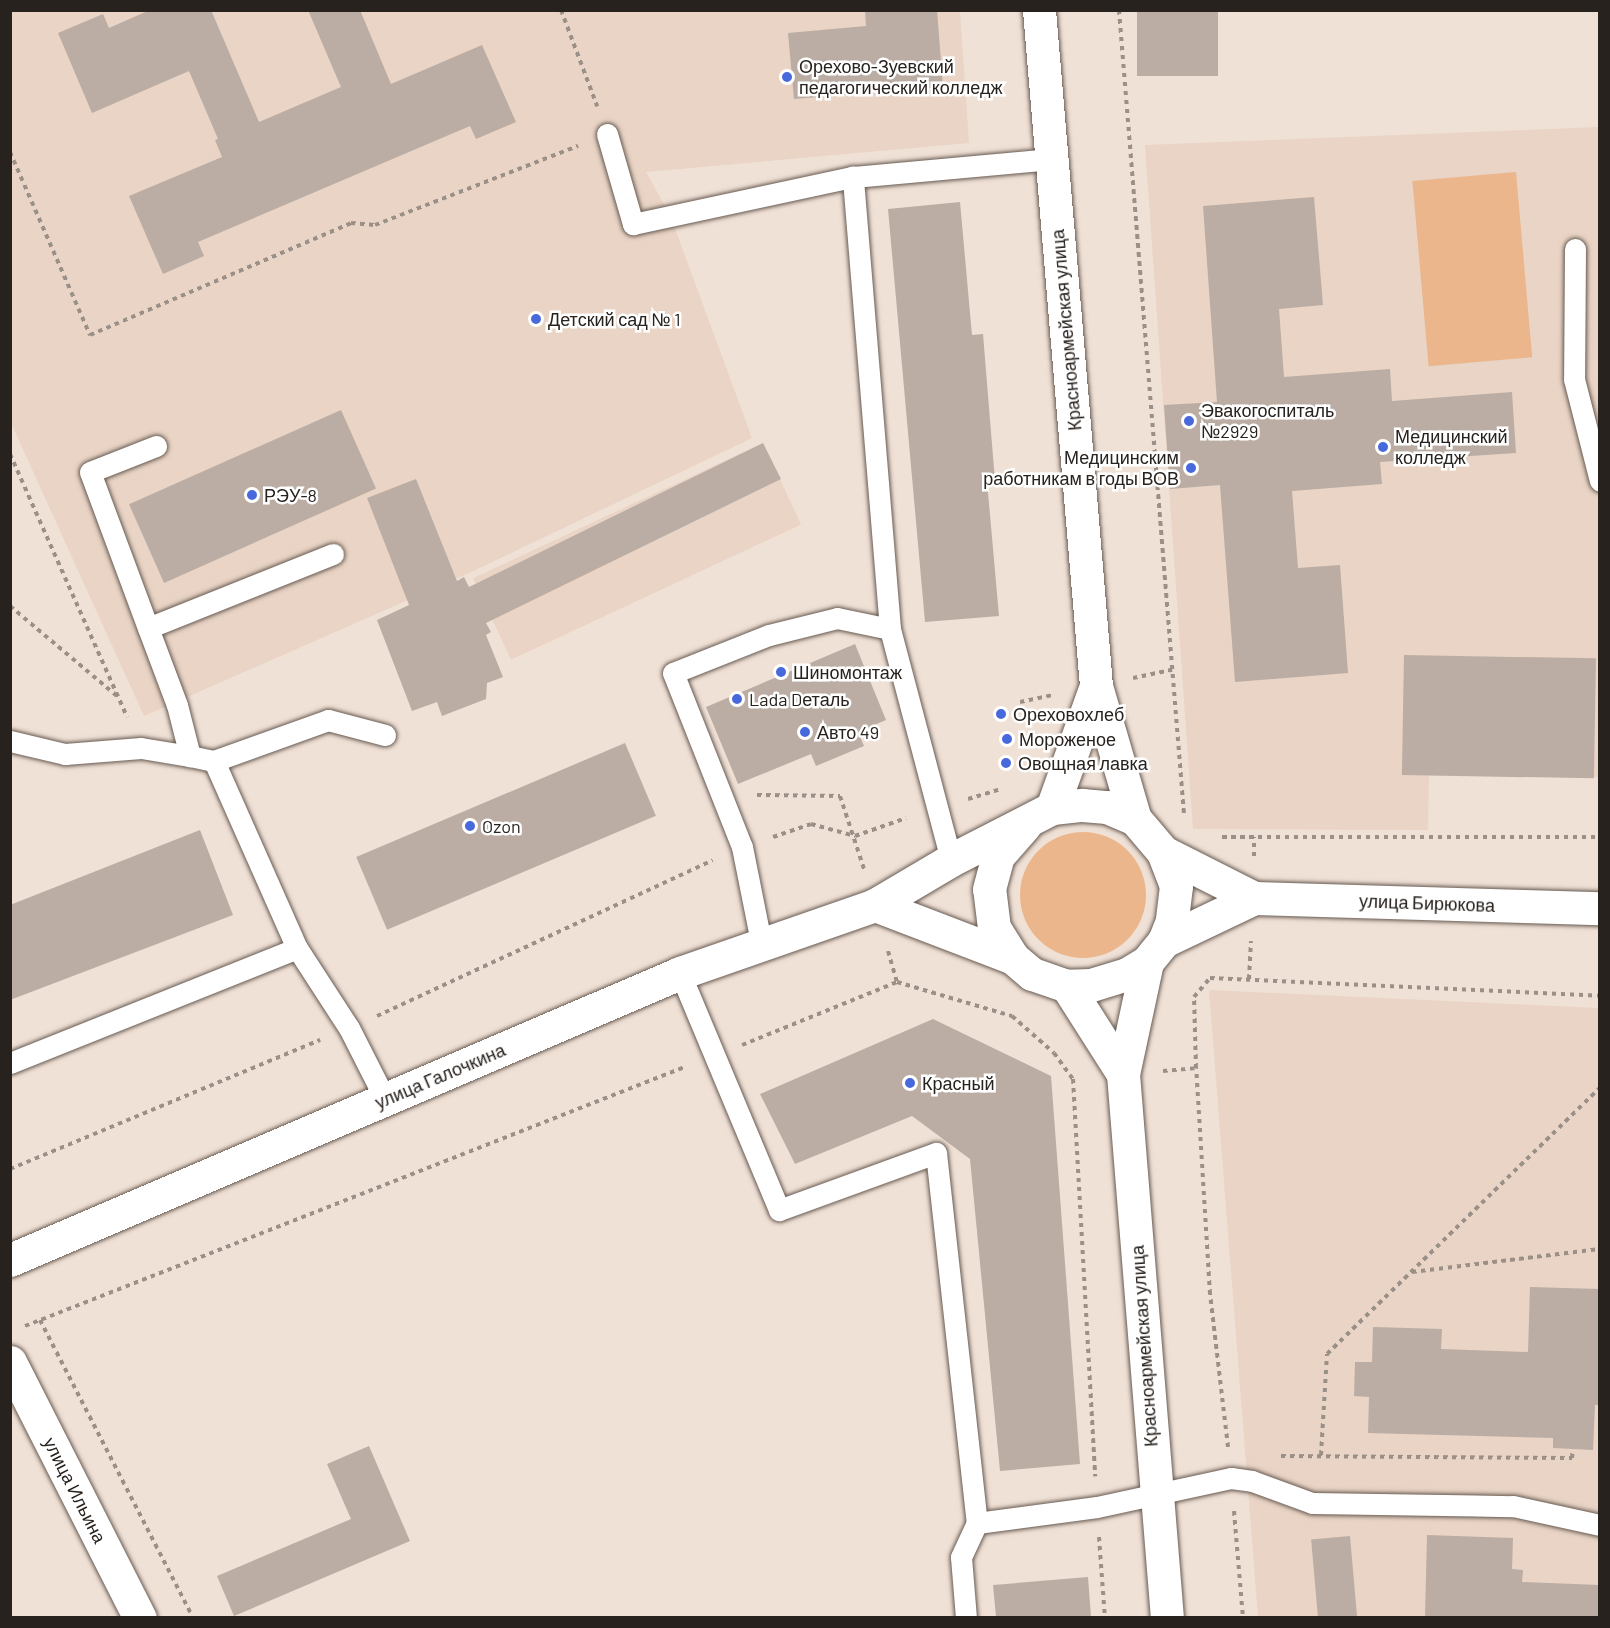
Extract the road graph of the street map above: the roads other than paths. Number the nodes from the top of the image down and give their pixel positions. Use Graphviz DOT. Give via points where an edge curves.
graph roads {
  1 [pos="1039,10"];
  2 [pos="608,134"];
  3 [pos="1052,159"];
  4 [pos="853,177"];
  5 [pos="1575,249"];
  6 [pos="156,446"];
  7 [pos="1599,481"];
  8 [pos="333,554"];
  9 [pos="148,628"];
  10 [pos="890,628"];
  11 [pos="1096,686"];
  12 [pos="385,735"];
  13 [pos="10,741"];
  14 [pos="190,756"];
  15 [pos="214,761"];
  16 [pos="1052,808"];
  17 [pos="1135,819"];
  18 [pos="1024,825"];
  19 [pos="1163,852"];
  20 [pos="951,860"];
  21 [pos="1254,898"];
  22 [pos="875,905"];
  23 [pos="1599,908"];
  24 [pos="760,942"];
  25 [pos="297,948"];
  26 [pos="1156,952"];
  27 [pos="1013,958"];
  28 [pos="680,973"];
  29 [pos="1067,986"];
  30 [pos="10,1063"];
  31 [pos="1123,1074"];
  32 [pos="385,1099"];
  33 [pos="10,1260"];
  34 [pos="10,1362"];
  35 [pos="1156,1495"];
  36 [pos="977,1522"];
  37 [pos="1599,1525"];
  38 [pos="140,1617"];
  39 [pos="966,1617"];
  40 [pos="1167,1617"];
  1 -- 3 [label="street, Красноармейская улица"];
  2 -- 4 [label="lane" via="633,225"];
  3 -- 4 [label="lane"];
  3 -- 11 [label="street, Красноармейская улица"];
  4 -- 10 [label="lane"];
  5 -- 7 [label="lane" via="1574,379"];
  6 -- 9 [label="lane" via="90,472"];
  8 -- 9 [label="lane"];
  9 -- 14 [label="lane" via="177,705"];
  10 -- 20 [label="lane"];
  10 -- 24 [label="lane" via="837,618 769,634 673,673 742,847"];
  11 -- 16 [label="street"];
  11 -- 17 [label="street"];
  12 -- 15 [label="lane" via="328,720"];
  13 -- 14 [label="lane" via="65,754 141,747"];
  14 -- 15 [label="lane"];
  15 -- 25 [label="lane"];
  16 -- 17 [label="street" via="1107,807"];
  16 -- 18 [label="street"];
  17 -- 19 [label="street"];
  18 -- 20 [label="street, улица Галочкина"];
  18 -- 27 [label="street" via="998,856 989,889 994,928"];
  19 -- 21 [label="street"];
  19 -- 26 [label="street" via="1176,886 1172,921"];
  20 -- 22 [label="street, улица Галочкина"];
  21 -- 23 [label="street, улица Бирюкова"];
  21 -- 26 [label="street"];
  22 -- 24 [label="street, улица Галочкина"];
  22 -- 27 [label="street"];
  24 -- 28 [label="street, улица Галочкина"];
  25 -- 30 [label="lane"];
  25 -- 32 [label="lane" via="350,1028"];
  26 -- 29 [label="street" via="1127,975 1091,985"];
  26 -- 31 [label="street"];
  27 -- 29 [label="street" via="1032,974"];
  28 -- 32 [label="street, улица Галочкина"];
  28 -- 36 [label="lane" via="779,1210 936,1153"];
  29 -- 31 [label="street"];
  31 -- 35 [label="street, Красноармейская улица"];
  32 -- 33 [label="street, улица Галочкина"];
  34 -- 38 [label="street, улица Ильина"];
  35 -- 36 [label="lane" via="1097,1507"];
  35 -- 37 [label="lane" via="1231,1478 1252,1481 1312,1503 1513,1506"];
  35 -- 40 [label="street, Красноармейская улица"];
  36 -- 39 [label="lane" via="961,1557"];
}
